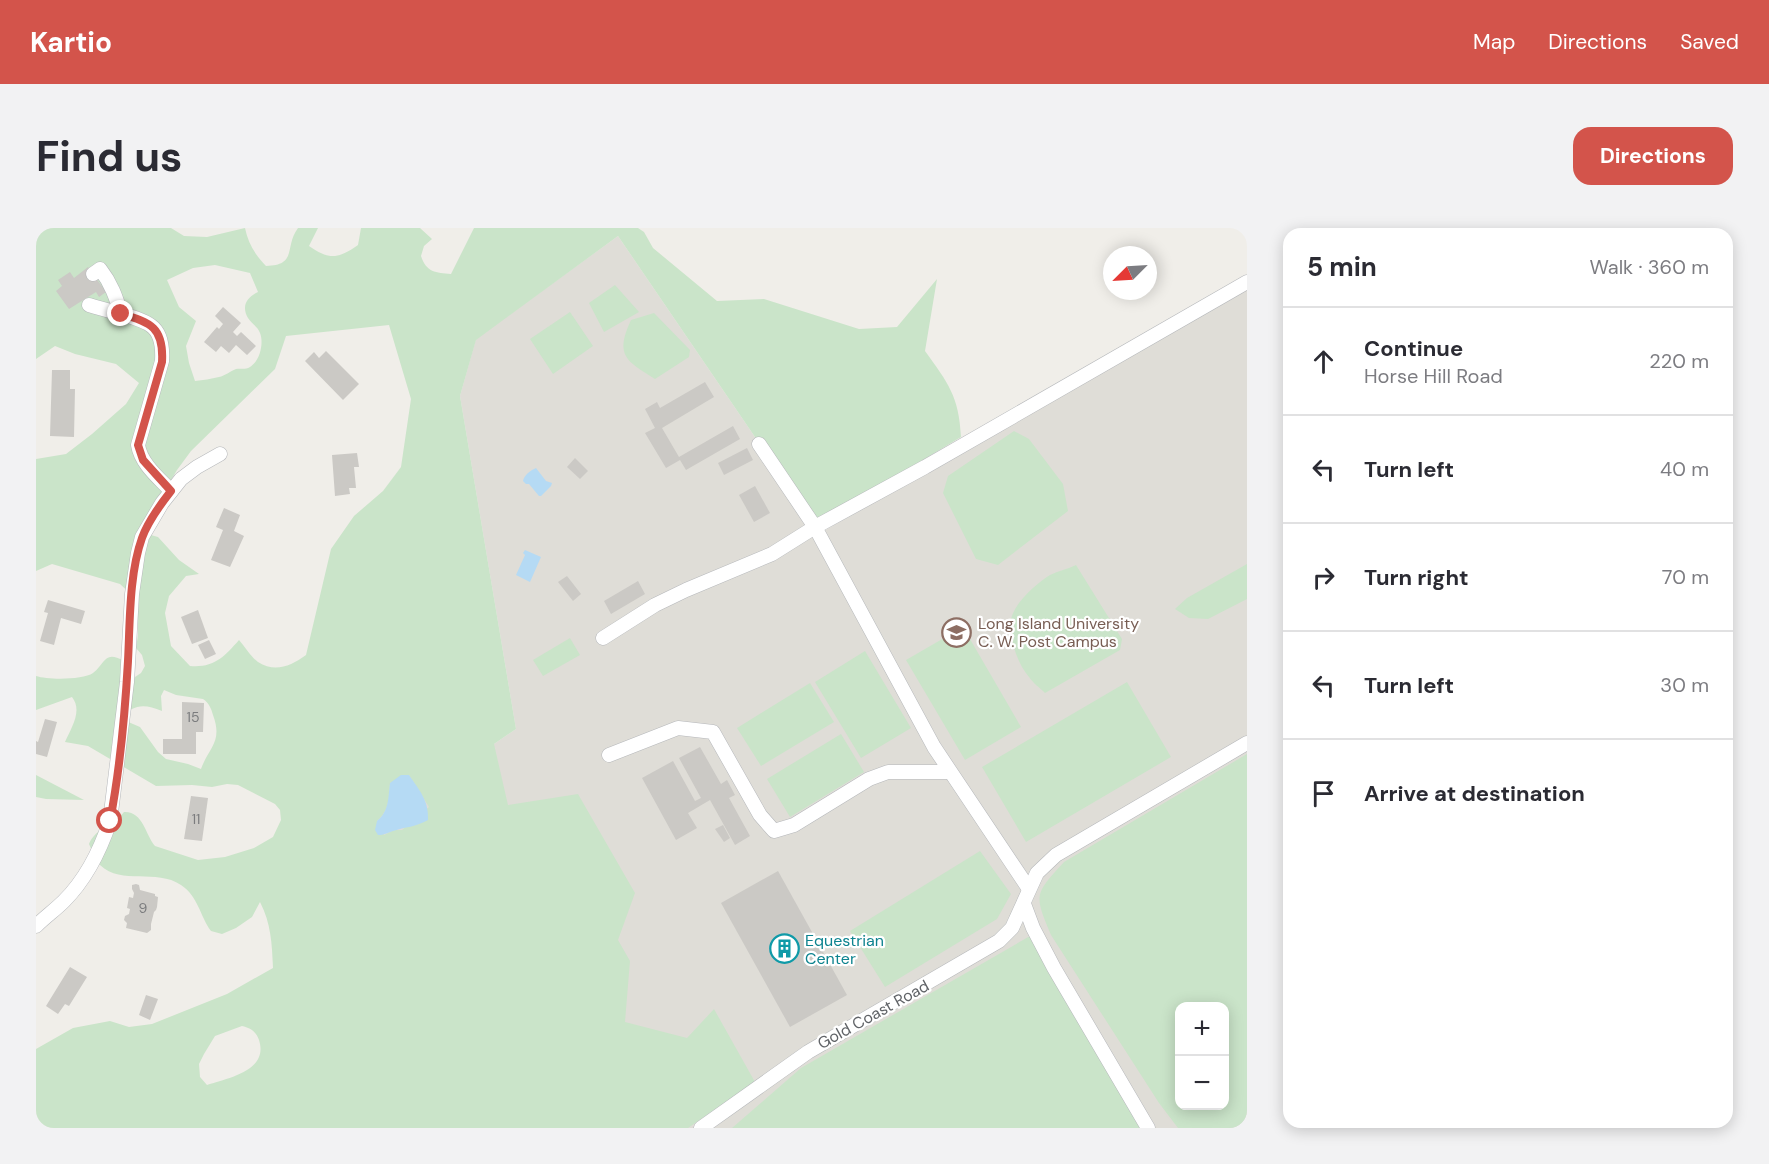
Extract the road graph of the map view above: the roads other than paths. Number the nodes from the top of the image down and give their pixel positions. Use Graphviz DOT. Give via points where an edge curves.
graph roads {
  1 [pos="93,274"];
  2 [pos="1247,282"];
  3 [pos="88,305"];
  4 [pos="121,314"];
  5 [pos="759,444"];
  6 [pos="220,454"];
  7 [pos="171,491"];
  8 [pos="815,527"];
  9 [pos="603,638"];
  10 [pos="1247,743"];
  11 [pos="609,755"];
  12 [pos="950,772"];
  13 [pos="1029,889"];
  14 [pos="1024,904"];
  15 [pos="36,926"];
  16 [pos="701,1128"];
  17 [pos="1148,1128"];
  1 -- 4 [label="street" via="100,269 107,278"];
  2 -- 8 [label="street"];
  3 -- 4 [label="street"];
  4 -- 7 [label="street" via="148,323 159,334 162,362 138,445 143,460"];
  5 -- 8 [label="street"];
  6 -- 7 [label="street" via="181,479"];
  7 -- 15 [label="street" via="150,520 138,553 110,821 93,862 64,901"];
  8 -- 9 [label="street" via="772,554 655,605"];
  8 -- 12 [label="street"];
  10 -- 13 [label="street, Gold Coast Road" via="1056,855 1037,873"];
  11 -- 12 [label="street" via="678,728 713,732 760,815 774,831 794,825 869,779 888,772"];
  12 -- 13 [label="street"];
  13 -- 14 [label="street, Gold Coast Road"];
  14 -- 16 [label="street, Gold Coast Road" via="1012,928 999,942 808,1052"];
  14 -- 17 [label="street" via="1054,968"];
}
